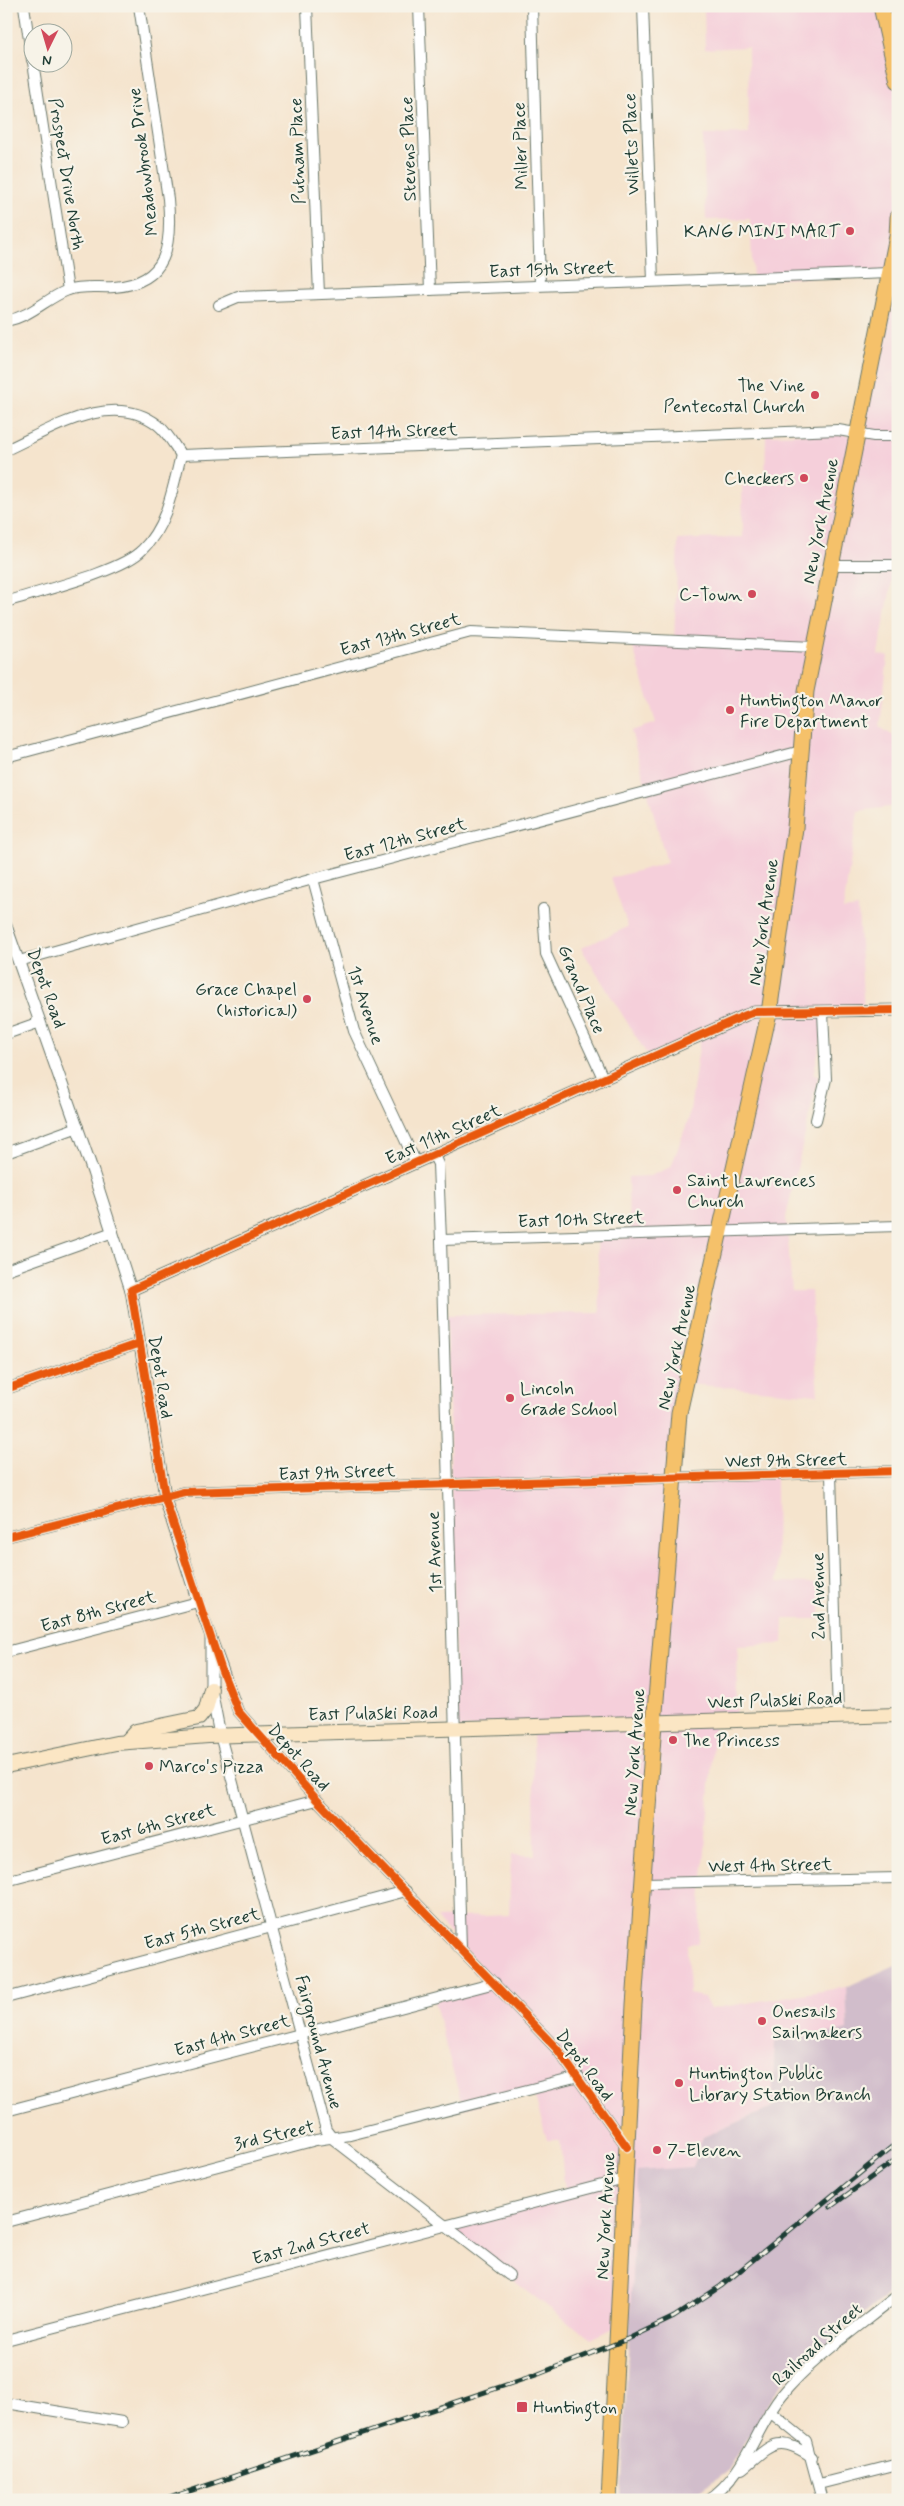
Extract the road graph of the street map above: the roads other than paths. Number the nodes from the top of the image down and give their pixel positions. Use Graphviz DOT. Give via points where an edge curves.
graph roads {
  1 [pos="24,6"];
  2 [pos="139,6"];
  3 [pos="307,6"];
  4 [pos="419,6"];
  5 [pos="532,6"];
  6 [pos="643,6"];
  7 [pos="881,6"];
  8 [pos="27,22"];
  9 [pos="35,72"];
  10 [pos="898,81"];
  11 [pos="898,217"];
  12 [pos="897,236"];
  13 [pos="889,273"];
  14 [pos="653,281"];
  15 [pos="540,285"];
  16 [pos="68,290"];
  17 [pos="430,290"];
  18 [pos="319,294"];
  19 [pos="219,305"];
  20 [pos="6,321"];
  21 [pos="857,434"];
  22 [pos="898,436"];
  23 [pos="6,450"];
  24 [pos="181,455"];
  25 [pos="831,565"];
  26 [pos="898,565"];
  27 [pos="6,602"];
  28 [pos="814,647"];
  29 [pos="801,752"];
  30 [pos="6,757"];
  31 [pos="313,879"];
  32 [pos="543,909"];
  33 [pos="6,926"];
  34 [pos="19,961"];
  35 [pos="898,1010"];
  36 [pos="823,1012"];
  37 [pos="769,1013"];
  38 [pos="40,1022"];
  39 [pos="6,1034"];
  40 [pos="603,1078"];
  41 [pos="816,1120"];
  42 [pos="78,1127"];
  43 [pos="6,1153"];
  44 [pos="434,1156"];
  45 [pos="416,1163"];
  46 [pos="898,1226"];
  47 [pos="721,1231"];
  48 [pos="113,1232"];
  49 [pos="442,1240"];
  50 [pos="6,1270"];
  51 [pos="131,1290"];
  52 [pos="140,1342"];
  53 [pos="6,1389"];
  54 [pos="898,1471"];
  55 [pos="831,1474"];
  56 [pos="675,1478"];
  57 [pos="448,1483"];
  58 [pos="165,1496"];
  59 [pos="6,1537"];
  60 [pos="198,1602"];
  61 [pos="211,1639"];
  62 [pos="6,1652"];
  63 [pos="211,1689"];
  64 [pos="898,1715"];
  65 [pos="838,1717"];
  66 [pos="654,1723"];
  67 [pos="455,1730"];
  68 [pos="257,1734"];
  69 [pos="220,1735"];
  70 [pos="126,1742"];
  71 [pos="6,1766"];
  72 [pos="317,1800"];
  73 [pos="244,1819"];
  74 [pos="898,1878"];
  75 [pos="6,1881"];
  76 [pos="643,1883"];
  77 [pos="406,1891"];
  78 [pos="272,1926"];
  79 [pos="461,1949"];
  80 [pos="494,1983"];
  81 [pos="6,1998"];
  82 [pos="301,2033"];
  83 [pos="579,2077"];
  84 [pos="6,2111"];
  85 [pos="333,2139"];
  86 [pos="627,2147"];
  87 [pos="625,2179"];
  88 [pos="6,2222"];
  89 [pos="444,2225"];
  90 [pos="509,2276"];
  91 [pos="898,2295"];
  92 [pos="6,2340"];
  93 [pos="6,2403"];
  94 [pos="770,2412"];
  95 [pos="122,2422"];
  96 [pos="812,2456"];
  97 [pos="898,2464"];
  98 [pos="735,2474"];
  99 [pos="819,2484"];
  100 [pos="609,2500"];
  101 [pos="708,2500"];
  102 [pos="822,2500"];
  1 -- 8 [label="street, Prospect Drive North"];
  2 -- 16 [label="street, Meadowbrook Drive" via="168,199 168,247 154,270 133,284"];
  3 -- 18 [label="street, Putnam Place"];
  4 -- 17 [label="street, Stevens Place"];
  5 -- 15 [label="street, Miller Place"];
  6 -- 14 [label="street, Willets Place"];
  7 -- 10 [label="main road"];
  9 -- 16 [label="street, Prospect Drive North"];
  11 -- 12 [label="main road, New York Avenue"];
  12 -- 13 [label="main road, New York Avenue"];
  13 -- 14 [label="street, East 15th Street"];
  13 -- 21 [label="main road, New York Avenue"];
  14 -- 15 [label="street, East 15th Street"];
  15 -- 17 [label="street, East 15th Street"];
  16 -- 20 [label="street, Meadowbrook Drive" via="35,311"];
  17 -- 18 [label="street, East 15th Street"];
  18 -- 19 [label="street, East 15th Street" via="238,297"];
  21 -- 22 [label="street, East 14th Street"];
  21 -- 24 [label="street, East 14th Street" via="838,430 773,432"];
  21 -- 25 [label="main road, New York Avenue"];
  23 -- 24 [label="street" via="89,414 113,409 139,414 158,425"];
  24 -- 27 [label="street" via="164,517 142,550 123,564"];
  25 -- 26 [label="street"];
  25 -- 28 [label="main road, New York Avenue"];
  28 -- 29 [label="main road, New York Avenue" via="806,690"];
  28 -- 30 [label="street, East 13th Street" via="471,632"];
  29 -- 31 [label="street, East 12th Street"];
  29 -- 37 [label="main road, New York Avenue" via="795,828"];
  31 -- 34 [label="street, East 12th Street"];
  31 -- 45 [label="street, 1st Avenue" via="354,1031"];
  32 -- 40 [label="street, Grand Place" via="546,954"];
  33 -- 34 [label="street, Depot Road"];
  34 -- 38 [label="street, Depot Road"];
  35 -- 36 [label="street, East 11th Street"];
  36 -- 37 [label="street, East 11th Street"];
  36 -- 41 [label="street" via="826,1079"];
  37 -- 40 [label="street, East 11th Street" via="746,1015"];
  37 -- 47 [label="main road, New York Avenue"];
  38 -- 39 [label="street"];
  38 -- 42 [label="street, Depot Road"];
  40 -- 44 [label="street, East 11th Street"];
  42 -- 43 [label="street"];
  42 -- 48 [label="street, Depot Road"];
  44 -- 45 [label="street, East 11th Street"];
  44 -- 49 [label="street, 1st Avenue" via="438,1164"];
  45 -- 51 [label="street, East 11th Street"];
  46 -- 47 [label="street, East 10th Street"];
  47 -- 49 [label="street, East 10th Street"];
  47 -- 56 [label="main road, New York Avenue" via="680,1413"];
  48 -- 50 [label="street"];
  48 -- 51 [label="street, Depot Road"];
  49 -- 57 [label="street, 1st Avenue"];
  51 -- 52 [label="street, Depot Road"];
  52 -- 53 [label="street"];
  52 -- 58 [label="street, Depot Road"];
  54 -- 55 [label="street, West 9th Street"];
  55 -- 56 [label="street, West 9th Street"];
  55 -- 65 [label="street, 2nd Avenue"];
  56 -- 57 [label="street, East 9th Street"];
  56 -- 66 [label="main road, New York Avenue"];
  57 -- 58 [label="street, East 9th Street" via="184,1492"];
  57 -- 67 [label="street, 1st Avenue"];
  58 -- 59 [label="street, East 9th Street"];
  58 -- 60 [label="street, Depot Road"];
  60 -- 61 [label="street, Depot Road"];
  60 -- 62 [label="street, East 8th Street"];
  61 -- 63 [label="street, Depot Road"];
  61 -- 68 [label="street, Depot Road" via="238,1711"];
  63 -- 69 [label="street, Depot Road"];
  63 -- 70 [label="main road" via="206,1708 199,1718 136,1731"];
  64 -- 65 [label="main road, West Pulaski Road"];
  65 -- 66 [label="main road, West Pulaski Road"];
  66 -- 67 [label="main road, East Pulaski Road"];
  66 -- 76 [label="main road, New York Avenue"];
  67 -- 68 [label="main road, East Pulaski Road"];
  67 -- 79 [label="street, 1st Avenue"];
  68 -- 69 [label="main road, East Pulaski Road"];
  68 -- 72 [label="street, Depot Road"];
  69 -- 70 [label="main road, East Pulaski Road"];
  69 -- 73 [label="street, Fairground Avenue"];
  70 -- 71 [label="main road, East Pulaski Road"];
  72 -- 73 [label="street, East 6th Street"];
  72 -- 77 [label="street, Depot Road"];
  73 -- 75 [label="street, East 6th Street"];
  73 -- 78 [label="street, Fairground Avenue"];
  74 -- 76 [label="street, West 4th Street"];
  76 -- 86 [label="main road, New York Avenue"];
  77 -- 78 [label="street, East 5th Street"];
  77 -- 79 [label="street, Depot Road"];
  78 -- 81 [label="street, East 5th Street"];
  78 -- 82 [label="street, Fairground Avenue"];
  79 -- 80 [label="street, Depot Road"];
  80 -- 82 [label="street, East 4th Street"];
  80 -- 83 [label="street, Depot Road"];
  82 -- 84 [label="street, East 4th Street"];
  82 -- 85 [label="street, Fairground Avenue" via="326,2130"];
  83 -- 85 [label="street, 3rd Street"];
  83 -- 86 [label="street, Depot Road"];
  85 -- 88 [label="street, 3rd Street" via="288,2147"];
  85 -- 89 [label="street, Fairground Avenue"];
  86 -- 87 [label="main road, New York Avenue"];
  87 -- 89 [label="street, East 2nd Street"];
  87 -- 100 [label="main road, New York Avenue"];
  89 -- 90 [label="street, Fairground Avenue"];
  89 -- 92 [label="street, East 2nd Street"];
  91 -- 94 [label="street, Railroad Street" via="794,2381"];
  93 -- 95 [label="street"];
  94 -- 96 [label="street" via="806,2441"];
  94 -- 98 [label="street, Railroad Street"];
  96 -- 98 [label="street, Railroad Street" via="795,2445 775,2444"];
  96 -- 99 [label="street"];
  97 -- 99 [label="street"];
  98 -- 101 [label="street, Railroad Street"];
  99 -- 102 [label="street"];
}
